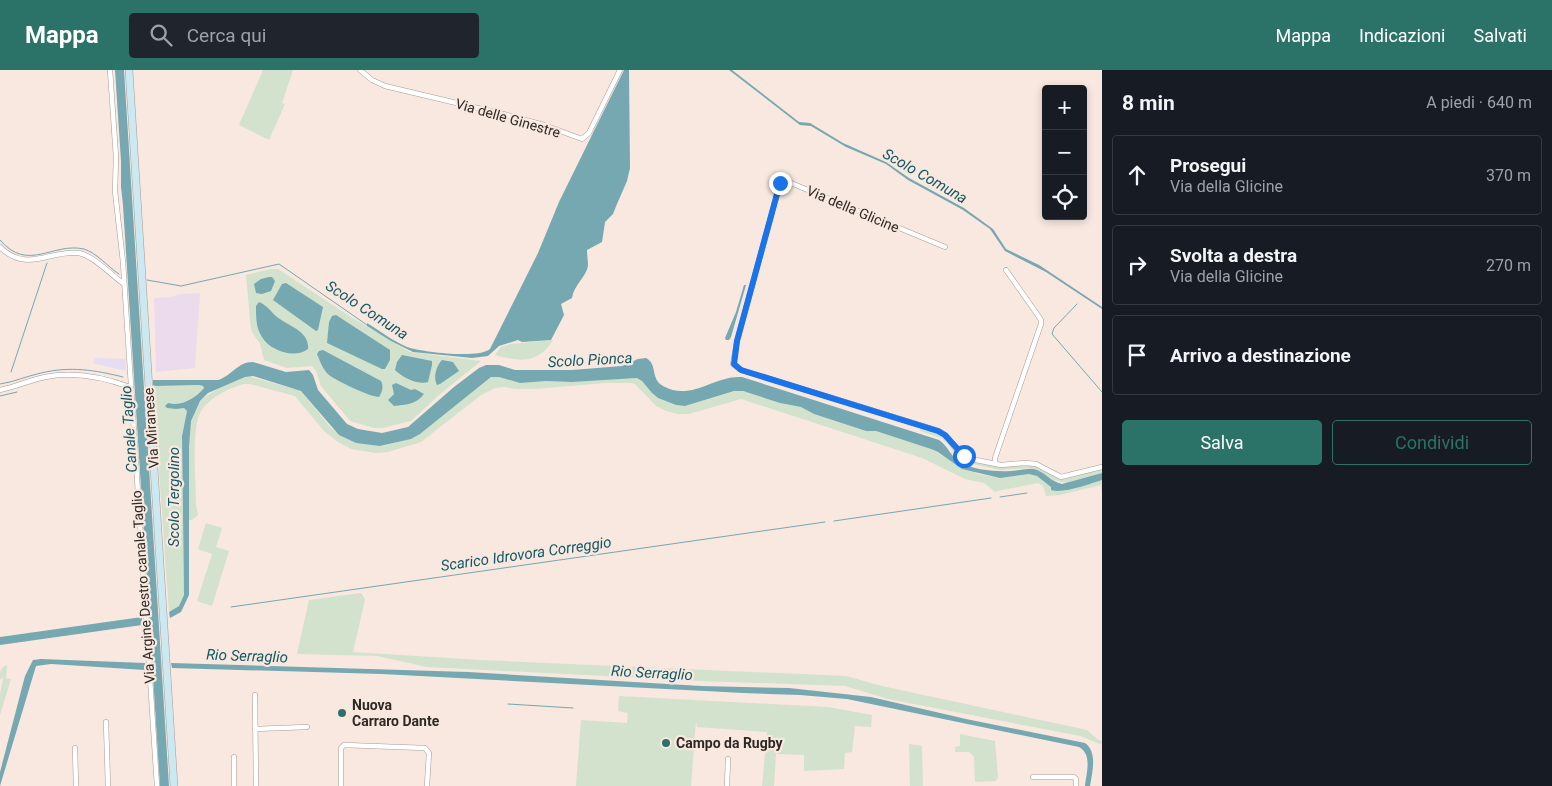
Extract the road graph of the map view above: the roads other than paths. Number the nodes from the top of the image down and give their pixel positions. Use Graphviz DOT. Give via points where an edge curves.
graph roads {
  1 [pos="110,70"];
  2 [pos="129,70"];
  3 [pos="360,70"];
  4 [pos="620,70"];
  5 [pos="0,247"];
  6 [pos="945,248"];
  7 [pos="1006,270"];
  8 [pos="124,284"];
  9 [pos="130,387"];
  10 [pos="0,390"];
  11 [pos="995,464"];
  12 [pos="1102,467"];
  13 [pos="255,695"];
  14 [pos="106,722"];
  15 [pos="307,727"];
  16 [pos="255,729"];
  17 [pos="75,748"];
  18 [pos="234,757"];
  19 [pos="728,759"];
  20 [pos="1033,777"];
  21 [pos="76,786"];
  22 [pos="108,786"];
  23 [pos="157,786"];
  24 [pos="174,786"];
  25 [pos="234,786"];
  26 [pos="256,786"];
  27 [pos="341,786"];
  28 [pos="427,786"];
  29 [pos="727,786"];
  30 [pos="1076,786"];
  1 -- 8 [label="street, Via Argine Destro canale Taglio" via="115,191"];
  2 -- 24 [label="main road, Via Miranese"];
  3 -- 4 [label="street, Via delle Ginestre" via="385,86 544,125 582,139 589,133"];
  5 -- 8 [label="street" via="13,257 28,260 78,253 91,258"];
  6 -- 11 [label="street, Via della Glicine" via="791,183 780,183 737,341 734,364 741,370 938,431 964,456"];
  7 -- 11 [label="street" via="1038,314 1041,324"];
  8 -- 9 [label="street, Via Argine Destro canale Taglio"];
  9 -- 10 [label="street" via="91,375 68,375 45,377"];
  9 -- 23 [label="street, Via Argine Destro canale Taglio"];
  11 -- 12 [label="street, Via della Glicine" via="1031,463 1061,477"];
  13 -- 16 [label="street"];
  14 -- 22 [label="street"];
  15 -- 16 [label="street"];
  16 -- 26 [label="street"];
  17 -- 21 [label="street"];
  18 -- 25 [label="street"];
  19 -- 29 [label="street"];
  20 -- 30 [label="street" via="1074,777"];
  27 -- 28 [label="street" via="342,745 425,748 428,750"];
}
